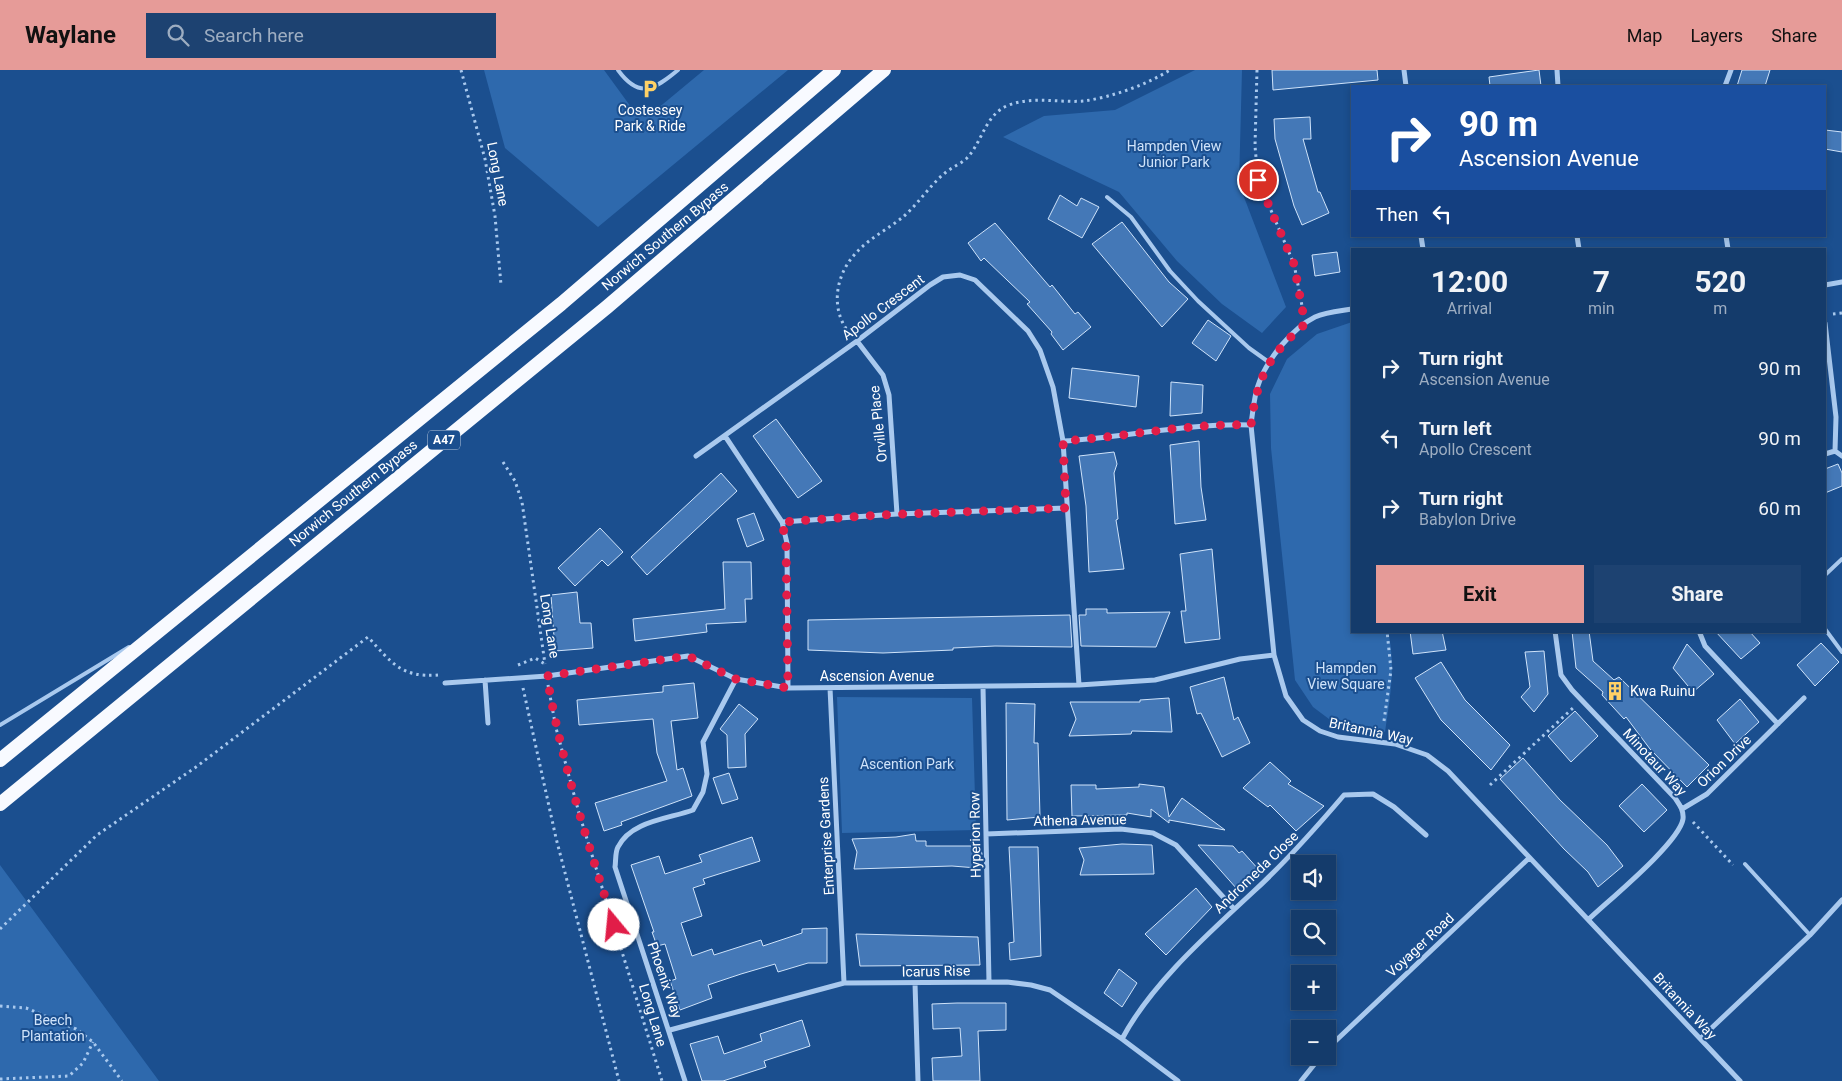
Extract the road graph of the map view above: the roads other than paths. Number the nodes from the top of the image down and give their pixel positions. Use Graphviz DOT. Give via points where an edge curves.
graph roads {
  1 [pos="618,70"];
  2 [pos="678,70"];
  3 [pos="834,70"];
  4 [pos="884,70"];
  5 [pos="1404,70"];
  6 [pos="1557,70"];
  7 [pos="1730,70"];
  8 [pos="1406,85"];
  9 [pos="1558,85"];
  10 [pos="1725,85"];
  11 [pos="1107,197"];
  12 [pos="1842,282"];
  13 [pos="1826,285"];
  14 [pos="1351,309"];
  15 [pos="1826,331"];
  16 [pos="857,341"];
  17 [pos="1270,363"];
  18 [pos="1251,425"];
  19 [pos="725,436"];
  20 [pos="1063,441"];
  21 [pos="1836,451"];
  22 [pos="1826,454"];
  23 [pos="696,456"];
  24 [pos="1842,456"];
  25 [pos="1066,508"];
  26 [pos="897,514"];
  27 [pos="782,522"];
  28 [pos="1842,559"];
  29 [pos="1826,575"];
  30 [pos="163,627"];
  31 [pos="1826,630"];
  32 [pos="1555,633"];
  33 [pos="1700,633"];
  34 [pos="1842,652"];
  35 [pos="1274,655"];
  36 [pos="736,679"];
  37 [pos="485,680"];
  38 [pos="445,683"];
  39 [pos="1078,685"];
  40 [pos="982,687"];
  41 [pos="788,688"];
  42 [pos="830,688"];
  43 [pos="1804,698"];
  44 [pos="488,723"];
  45 [pos="1778,724"];
  46 [pos="0,725"];
  47 [pos="0,760"];
  48 [pos="0,804"];
  49 [pos="1682,809"];
  50 [pos="986,834"];
  51 [pos="1426,835"];
  52 [pos="1528,859"];
  53 [pos="1745,864"];
  54 [pos="1842,900"];
  55 [pos="1234,909"];
  56 [pos="1588,919"];
  57 [pos="1810,935"];
  58 [pos="989,982"];
  59 [pos="915,983"];
  60 [pos="844,984"];
  61 [pos="670,1030"];
  62 [pos="1122,1038"];
  63 [pos="1701,1038"];
  64 [pos="1336,1040"];
  65 [pos="1314,1065"];
  66 [pos="685,1081"];
  67 [pos="918,1081"];
  68 [pos="1178,1081"];
  69 [pos="1301,1081"];
  70 [pos="1740,1081"];
  1 -- 2 [label="lane" via="628,83 642,90 655,86"];
  3 -- 30 [label="highway, Norwich Southern Bypass / A47" via="561,304"];
  4 -- 48 [label="highway, Norwich Southern Bypass / A47" via="607,307"];
  5 -- 8 [label="street"];
  6 -- 9 [label="street"];
  7 -- 10 [label="street"];
  11 -- 17 [label="lane" via="1131,217 1170,271 1198,301"];
  12 -- 13 [label="street"];
  14 -- 17 [label="street, Britannia Way" via="1316,317 1305,324 1280,348"];
  15 -- 21 [label="street" via="1836,417"];
  16 -- 19 [label="street, Apollo Crescent"];
  16 -- 20 [label="street, Apollo Crescent" via="943,277 960,276 975,280 1028,332 1040,350 1053,387"];
  16 -- 26 [label="street, Orville Place" via="883,375 888,395"];
  17 -- 18 [label="street, Britannia Way" via="1260,378"];
  18 -- 20 [label="street" via="1214,425"];
  18 -- 35 [label="street, Britannia Way"];
  19 -- 23 [label="street, Apollo Crescent"];
  19 -- 27 [label="street"];
  20 -- 25 [label="street, Apollo Crescent"];
  21 -- 22 [label="street"];
  21 -- 24 [label="street"];
  25 -- 26 [label="street"];
  25 -- 39 [label="street, Apollo Crescent"];
  26 -- 27 [label="street"];
  27 -- 41 [label="street" via="786,543"];
  28 -- 29 [label="lane"];
  30 -- 46 [label="lane"];
  30 -- 47 [label="highway, Norwich Southern Bypass / A47"];
  31 -- 34 [label="lane"];
  32 -- 49 [label="street, Minotaur Way" via="1561,675"];
  33 -- 45 [label="street" via="1705,646"];
  35 -- 39 [label="street, Ascension Avenue" via="1240,659 1155,680"];
  35 -- 52 [label="street, Britannia Way" via="1286,696 1302,720 1338,737 1395,744 1427,755 1448,771"];
  36 -- 37 [label="street, Ascension Avenue" via="688,656 547,676"];
  36 -- 41 [label="street, Ascension Avenue"];
  36 -- 61 [label="street, Phoenix Way" via="703,742 707,774 704,792 693,810 648,823 631,832 617,848 615,867"];
  37 -- 38 [label="street, Ascension Avenue"];
  37 -- 44 [label="street"];
  39 -- 40 [label="street, Ascension Avenue"];
  40 -- 42 [label="street, Ascension Avenue"];
  40 -- 50 [label="street, Hyperion Row"];
  41 -- 42 [label="street, Ascension Avenue"];
  42 -- 60 [label="street, Enterprise Gardens"];
  43 -- 45 [label="street, Orion Drive"];
  45 -- 49 [label="street, Orion Drive" via="1707,794"];
  49 -- 56 [label="street, Minotaur Way" via="1683,820 1671,842"];
  50 -- 55 [label="street, Athena Avenue" via="1121,829 1153,833 1176,845"];
  50 -- 58 [label="street, Hyperion Row"];
  51 -- 55 [label="street, Andromeda Close" via="1394,807 1373,794 1344,795 1297,850"];
  52 -- 56 [label="street, Britannia Way"];
  52 -- 64 [label="street, Voyager Road"];
  53 -- 57 [label="lane"];
  54 -- 57 [label="street"];
  55 -- 62 [label="street, Andromeda Close" via="1154,992"];
  56 -- 63 [label="street, Britannia Way"];
  57 -- 63 [label="street"];
  58 -- 59 [label="street, Icarus Rise"];
  58 -- 62 [label="street, Icarus Rise" via="1031,984 1050,990"];
  59 -- 60 [label="street, Icarus Rise"];
  59 -- 67 [label="street"];
  60 -- 61 [label="street, Icarus Rise"];
  61 -- 66 [label="street, Phoenix Way"];
  62 -- 68 [label="street, Icarus Rise"];
  63 -- 70 [label="street, Britannia Way"];
  65 -- 69 [label="street"];
}
